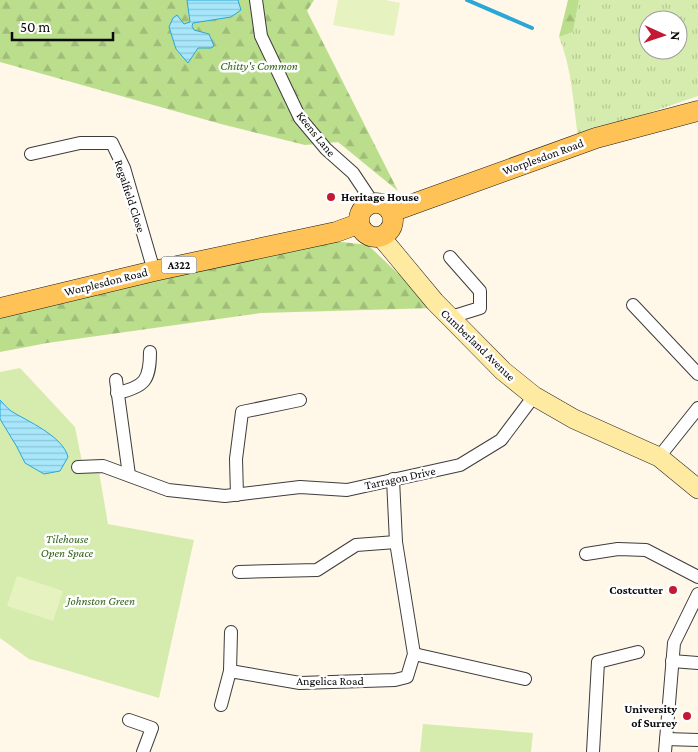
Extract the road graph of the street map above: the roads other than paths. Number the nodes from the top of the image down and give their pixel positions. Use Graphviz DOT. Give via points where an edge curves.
graph roads {
  1 [pos="256,0"];
  2 [pos="698,110"];
  3 [pos="30,154"];
  4 [pos="373,203"];
  5 [pos="391,212"];
  6 [pos="358,224"];
  7 [pos="381,237"];
  8 [pos="450,257"];
  9 [pos="154,271"];
  10 [pos="633,305"];
  11 [pos="0,308"];
  12 [pos="450,317"];
  13 [pos="150,352"];
  14 [pos="698,374"];
  15 [pos="116,380"];
  16 [pos="118,393"];
  17 [pos="534,396"];
  18 [pos="300,400"];
  19 [pos="698,408"];
  20 [pos="659,457"];
  21 [pos="78,467"];
  22 [pos="129,475"];
  23 [pos="393,479"];
  24 [pos="698,488"];
  25 [pos="237,495"];
  26 [pos="396,542"];
  27 [pos="586,554"];
  28 [pos="239,572"];
  29 [pos="698,577"];
  30 [pos="698,594"];
  31 [pos="231,632"];
  32 [pos="638,652"];
  33 [pos="414,654"];
  34 [pos="672,661"];
  35 [pos="698,663"];
  36 [pos="230,671"];
  37 [pos="525,679"];
  38 [pos="221,705"];
  39 [pos="129,720"];
  40 [pos="666,738"];
  41 [pos="698,740"];
  42 [pos="143,752"];
  43 [pos="593,752"];
  44 [pos="665,752"];
  1 -- 4 [label="street, Keens Lane" via="261,36 300,118 352,173"];
  2 -- 5 [label="main road, Worplesdon Road" via="605,135"];
  3 -- 9 [label="street, Regalfield Close" via="80,143 112,143 124,168"];
  4 -- 5 [label="main road" via="382,204"];
  4 -- 6 [label="main road" via="363,208"];
  5 -- 7 [label="main road" via="392,227"];
  6 -- 7 [label="main road" via="369,236"];
  6 -- 9 [label="main road, Worplesdon Road / A322" via="336,232"];
  7 -- 12 [label="street, Cumberland Avenue"];
  8 -- 12 [label="street" via="480,291 480,308"];
  9 -- 11 [label="main road, Worplesdon Road / A322"];
  10 -- 14 [label="street"];
  12 -- 17 [label="street, Cumberland Avenue" via="503,371"];
  13 -- 16 [label="street" via="150,372 141,385"];
  15 -- 16 [label="street"];
  16 -- 22 [label="street"];
  17 -- 20 [label="street, Cumberland Avenue" via="574,419"];
  17 -- 23 [label="street, Tarragon Drive" via="501,440 460,465"];
  18 -- 25 [label="street" via="242,412 236,459"];
  19 -- 20 [label="street"];
  20 -- 24 [label="street, Cumberland Avenue"];
  21 -- 22 [label="street, Tarragon Drive" via="103,466"];
  22 -- 25 [label="street, Tarragon Drive" via="168,490"];
  23 -- 25 [label="street, Tarragon Drive" via="347,490 300,487"];
  23 -- 26 [label="street, Angelica Road"];
  26 -- 28 [label="street" via="356,545 317,570"];
  26 -- 33 [label="street, Angelica Road"];
  27 -- 29 [label="street" via="618,549 646,550"];
  30 -- 34 [label="street" via="674,643"];
  31 -- 36 [label="street"];
  32 -- 43 [label="street" via="598,662"];
  33 -- 36 [label="street, Angelica Road" via="407,677 395,680 300,683"];
  33 -- 37 [label="street"];
  34 -- 35 [label="street"];
  34 -- 40 [label="street"];
  36 -- 38 [label="street"];
  39 -- 42 [label="street" via="152,728"];
  40 -- 41 [label="street"];
  40 -- 44 [label="street"];
}
